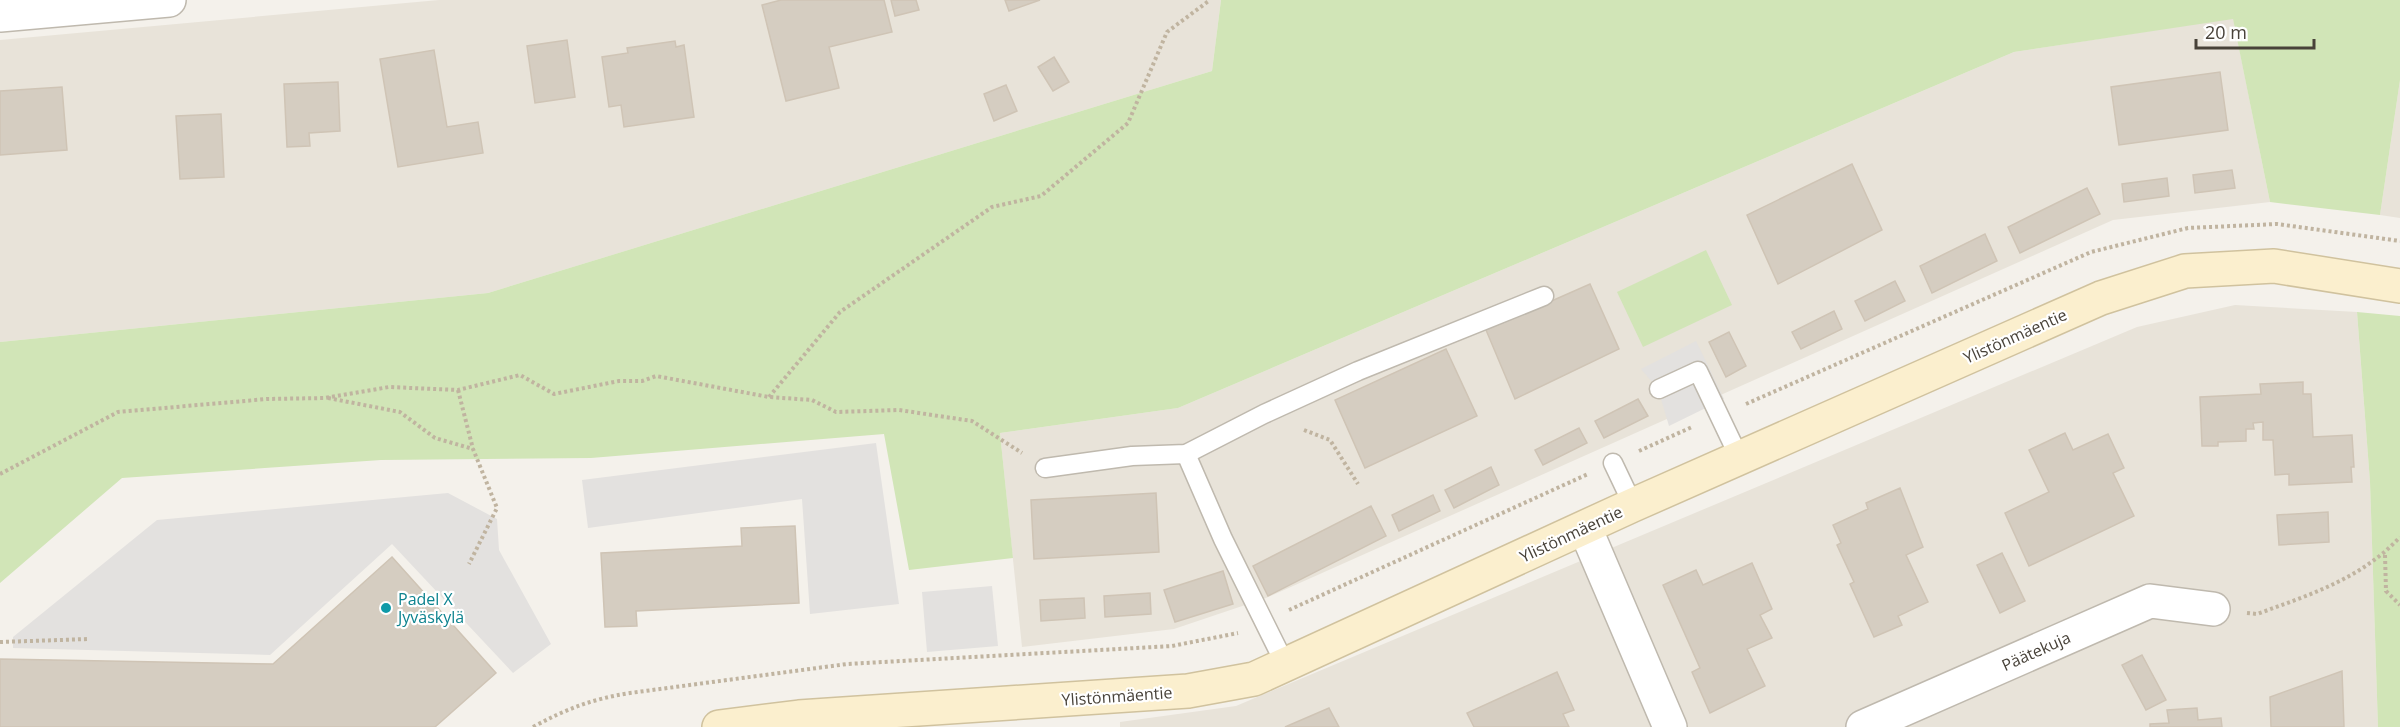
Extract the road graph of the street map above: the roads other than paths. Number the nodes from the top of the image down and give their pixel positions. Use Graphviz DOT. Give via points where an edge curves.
graph roads {
  1 [pos="169,0"];
  2 [pos="0,15"];
  3 [pos="2400,286"];
  4 [pos="1544,296"];
  5 [pos="1659,389"];
  6 [pos="1186,454"];
  7 [pos="1739,457"];
  8 [pos="1613,463"];
  9 [pos="1045,468"];
  10 [pos="1633,505"];
  11 [pos="1585,528"];
  12 [pos="2213,609"];
  13 [pos="1285,664"];
  14 [pos="800,722"];
  15 [pos="719,727"];
  16 [pos="1670,727"];
  17 [pos="1863,727"];
  1 -- 2 [label="street"];
  3 -- 7 [label="street, Ylistönmäentie" via="2274,266 2185,270 2101,298"];
  4 -- 6 [label="lane" via="1358,371"];
  5 -- 7 [label="lane" via="1698,371"];
  6 -- 9 [label="lane" via="1131,456"];
  6 -- 13 [label="lane"];
  7 -- 10 [label="street, Ylistönmäentie"];
  8 -- 10 [label="lane"];
  10 -- 11 [label="street, Ylistönmäentie"];
  11 -- 13 [label="street, Ylistönmäentie"];
  11 -- 16 [label="street"];
  12 -- 17 [label="street, Päätekuja" via="2150,601"];
  13 -- 14 [label="street, Ylistönmäentie" via="1254,679 1188,691"];
  14 -- 15 [label="street, Ylistönmäentie"];
}
